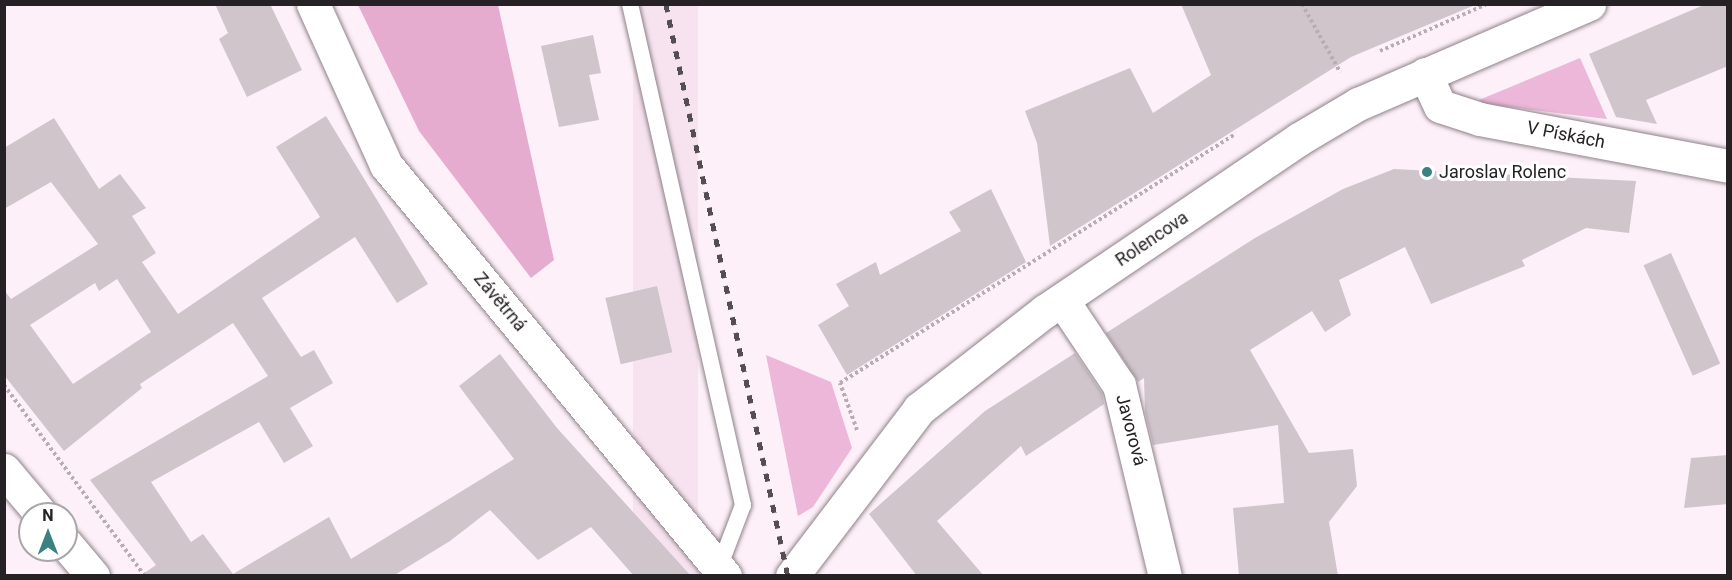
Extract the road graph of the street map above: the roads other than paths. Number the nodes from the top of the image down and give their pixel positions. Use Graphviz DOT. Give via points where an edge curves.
graph roads {
  1 [pos="313,4"];
  2 [pos="630,4"];
  3 [pos="1588,4"];
  4 [pos="1425,74"];
  5 [pos="1728,166"];
  6 [pos="1062,300"];
  7 [pos="4,470"];
  8 [pos="31,502"];
  9 [pos="78,558"];
  10 [pos="722,572"];
  11 [pos="93,576"];
  12 [pos="792,576"];
  13 [pos="1165,576"];
  1 -- 10 [label="street, Závětrná" via="386,165"];
  2 -- 10 [label="lane" via="743,505"];
  3 -- 4 [label="street, Rolencova"];
  4 -- 5 [label="street, V Pískách" via="1440,106 1480,119"];
  4 -- 6 [label="street, Rolencova" via="1358,104 1299,139"];
  6 -- 12 [label="street, Rolencova" via="919,409"];
  6 -- 13 [label="street, Javorová" via="1119,385"];
  7 -- 8 [label="street"];
  9 -- 11 [label="street"];
}
